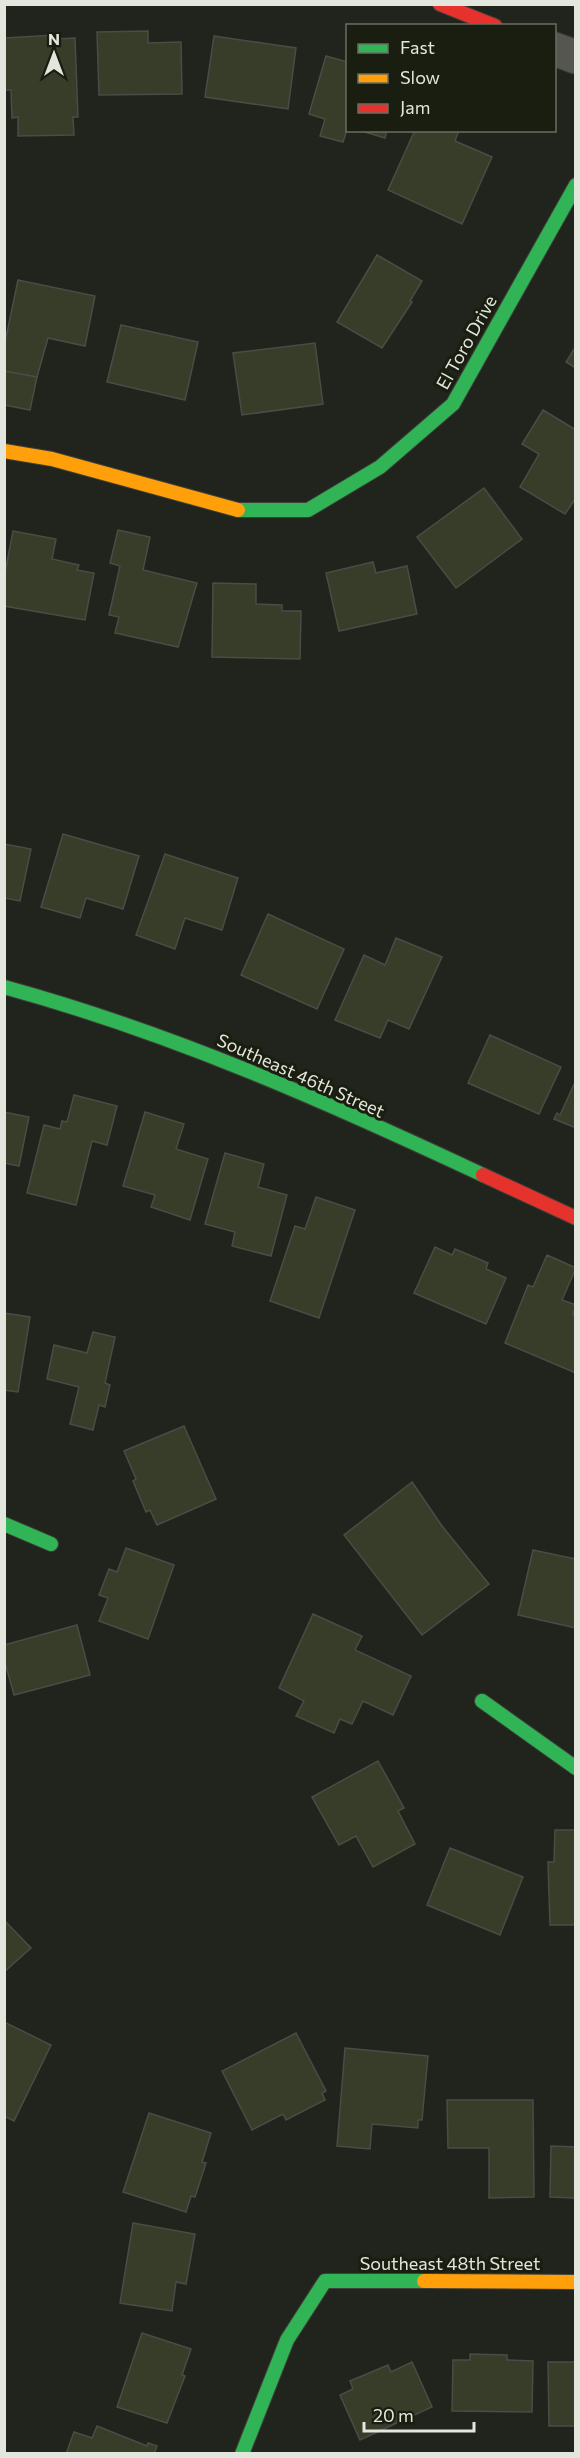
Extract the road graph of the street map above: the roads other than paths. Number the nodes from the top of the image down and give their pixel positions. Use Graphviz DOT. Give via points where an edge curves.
graph roads {
  1 [pos="440,4"];
  2 [pos="490,24"];
  3 [pos="556,49"];
  4 [pos="576,57"];
  5 [pos="576,185"];
  6 [pos="4,452"];
  7 [pos="4,987"];
  8 [pos="576,1218"];
  9 [pos="4,1524"];
  10 [pos="51,1544"];
  11 [pos="482,1701"];
  12 [pos="576,1768"];
  13 [pos="576,2282"];
  14 [pos="242,2454"];
  1 -- 2 [label="street"];
  3 -- 4 [label="street"];
  5 -- 6 [label="street, El Toro Drive" via="453,404 380,467 308,510 236,510 52,459"];
  7 -- 8 [label="street, Southeast 46th Street" via="56,1000 234,1063"];
  9 -- 10 [label="street"];
  11 -- 12 [label="street"];
  13 -- 14 [label="street, Southeast 48th Street" via="325,2281 286,2340"];
}
